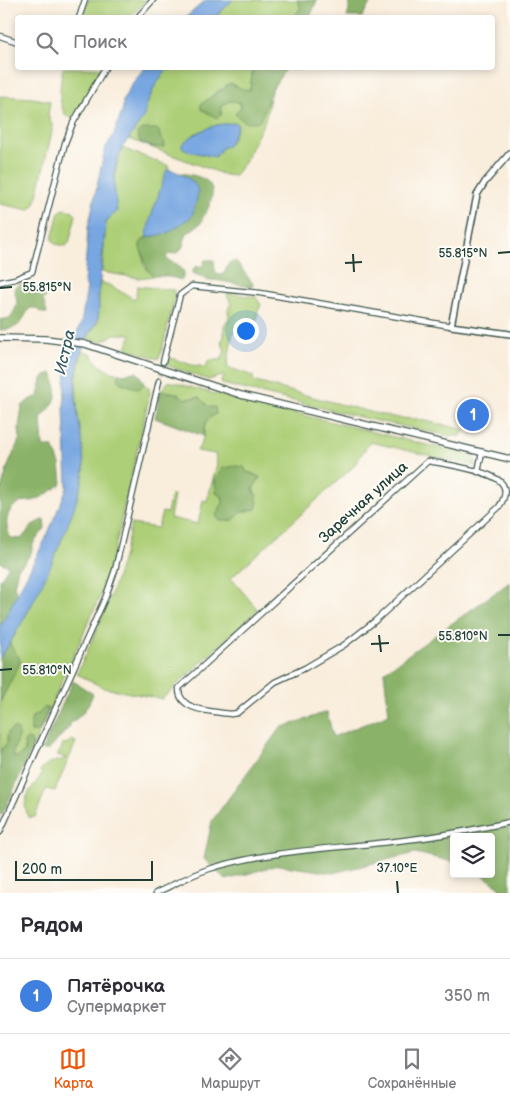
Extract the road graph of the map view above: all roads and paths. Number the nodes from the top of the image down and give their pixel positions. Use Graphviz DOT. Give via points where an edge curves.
graph roads {
  1 [pos="85,0"];
  2 [pos="153,0"];
  3 [pos="80,15"];
  4 [pos="140,15"];
  5 [pos="0,36"];
  6 [pos="15,41"];
  7 [pos="104,70"];
  8 [pos="510,153"];
  9 [pos="0,282"];
  10 [pos="451,326"];
  11 [pos="510,334"];
  12 [pos="0,338"];
  13 [pos="164,362"];
  14 [pos="159,381"];
  15 [pos="482,452"];
  16 [pos="510,459"];
  17 [pos="478,472"];
  18 [pos="510,822"];
  19 [pos="0,832"];
  20 [pos="156,893"];
  1 -- 3 [label="street"];
  2 -- 4 [label="street"];
  5 -- 6 [label="street"];
  7 -- 9 [label="street" via="65,143 32,272"];
  8 -- 10 [label="street" via="478,195"];
  10 -- 11 [label="street"];
  10 -- 13 [label="street" via="260,293 192,286 180,295"];
  12 -- 15 [label="main road" via="85,344 241,395"];
  14 -- 19 [label="street" via="112,579"];
  15 -- 16 [label="main road"];
  15 -- 17 [label="street"];
  17 -- 17 [label="street, Заречная улица" via="426,462 179,688 183,702 190,707 237,713 275,682 344,645 499,507 503,501 503,484"];
  18 -- 20 [label="street" via="457,833 267,856 208,870"];
}
